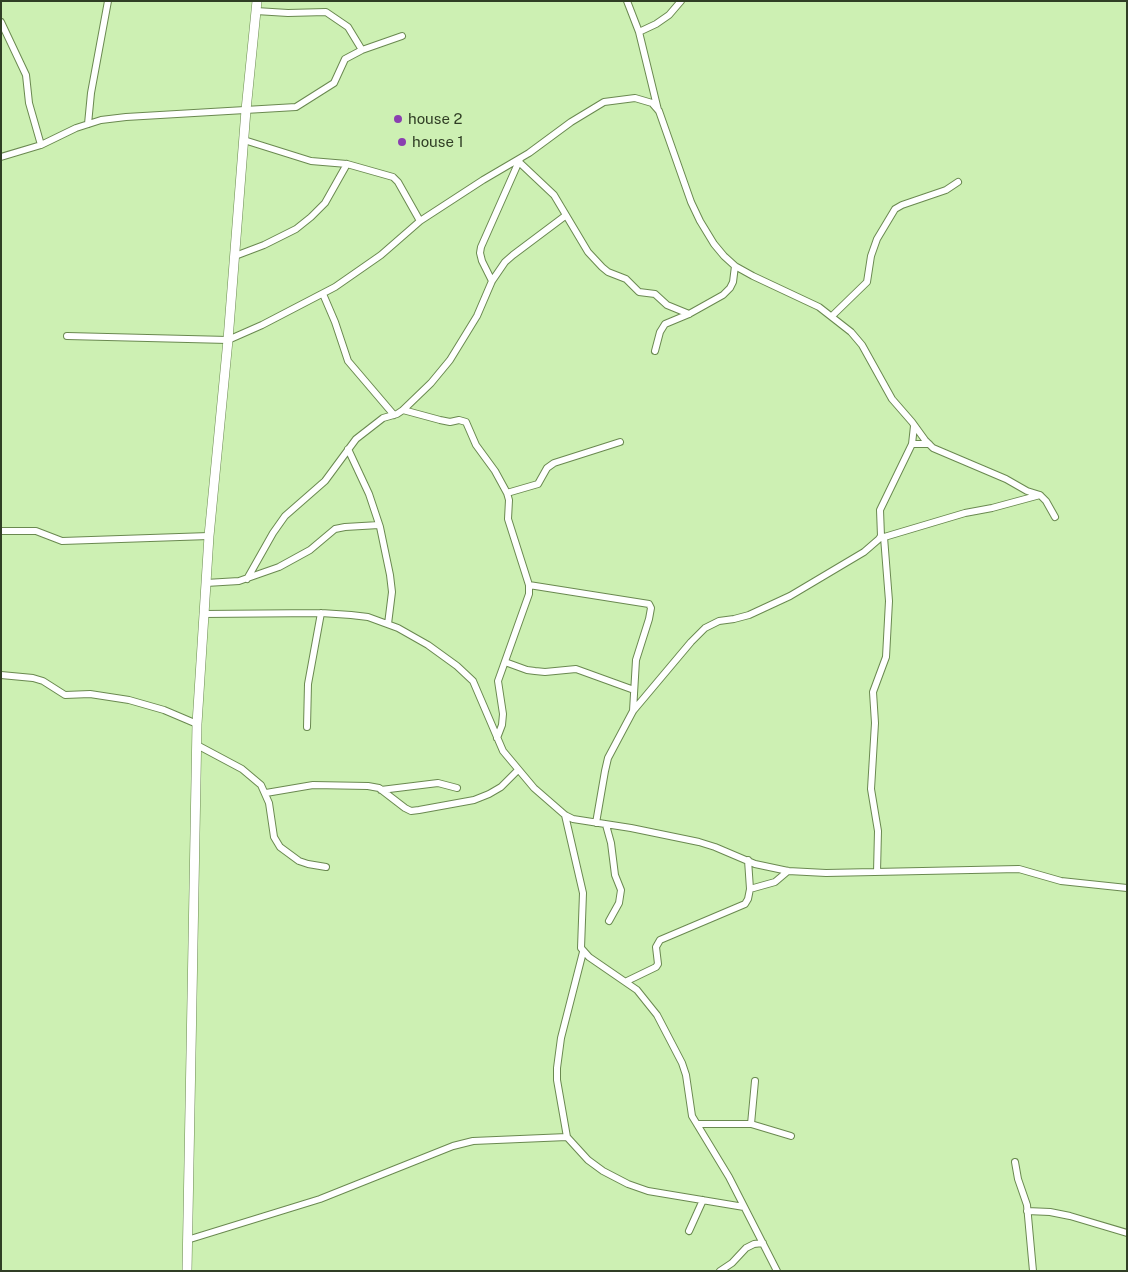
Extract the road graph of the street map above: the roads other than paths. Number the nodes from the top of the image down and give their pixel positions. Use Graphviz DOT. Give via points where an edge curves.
graph roads {
  1 [pos="108,1"];
  2 [pos="257,1"];
  3 [pos="627,1"];
  4 [pos="682,1"];
  5 [pos="256,12"];
  6 [pos="1,22"];
  7 [pos="640,32"];
  8 [pos="402,36"];
  9 [pos="362,50"];
  10 [pos="246,110"];
  11 [pos="658,111"];
  12 [pos="88,124"];
  13 [pos="244,140"];
  14 [pos="41,144"];
  15 [pos="1,157"];
  16 [pos="520,160"];
  17 [pos="347,164"];
  18 [pos="958,182"];
  19 [pos="566,216"];
  20 [pos="420,221"];
  21 [pos="235,256"];
  22 [pos="734,266"];
  23 [pos="492,281"];
  24 [pos="323,294"];
  25 [pos="688,314"];
  26 [pos="832,316"];
  27 [pos="67,336"];
  28 [pos="228,340"];
  29 [pos="655,351"];
  30 [pos="403,410"];
  31 [pos="394,415"];
  32 [pos="914,426"];
  33 [pos="620,442"];
  34 [pos="912,444"];
  35 [pos="929,444"];
  36 [pos="348,448"];
  37 [pos="507,493"];
  38 [pos="1040,496"];
  39 [pos="1055,517"];
  40 [pos="379,525"];
  41 [pos="1,531"];
  42 [pos="209,536"];
  43 [pos="882,537"];
  44 [pos="247,579"];
  45 [pos="206,583"];
  46 [pos="529,586"];
  47 [pos="321,613"];
  48 [pos="204,614"];
  49 [pos="388,624"];
  50 [pos="504,662"];
  51 [pos="1,675"];
  52 [pos="634,690"];
  53 [pos="633,711"];
  54 [pos="197,724"];
  55 [pos="307,726"];
  56 [pos="497,738"];
  57 [pos="196,745"];
  58 [pos="518,770"];
  59 [pos="457,788"];
  60 [pos="381,790"];
  61 [pos="266,793"];
  62 [pos="565,816"];
  63 [pos="596,823"];
  64 [pos="606,825"];
  65 [pos="748,860"];
  66 [pos="326,867"];
  67 [pos="788,871"];
  68 [pos="877,872"];
  69 [pos="1127,888"];
  70 [pos="750,889"];
  71 [pos="609,921"];
  72 [pos="583,952"];
  73 [pos="626,982"];
  74 [pos="755,1081"];
  75 [pos="697,1124"];
  76 [pos="751,1124"];
  77 [pos="790,1136"];
  78 [pos="567,1137"];
  79 [pos="1015,1162"];
  80 [pos="703,1200"];
  81 [pos="744,1207"];
  82 [pos="1027,1211"];
  83 [pos="689,1232"];
  84 [pos="1127,1233"];
  85 [pos="187,1240"];
  86 [pos="763,1242"];
  87 [pos="187,1271"];
  88 [pos="720,1271"];
  89 [pos="777,1271"];
  90 [pos="1033,1271"];
  1 -- 12 [label="street"];
  2 -- 5 [label="highway"];
  3 -- 7 [label="street"];
  4 -- 7 [label="street" via="669,15"];
  5 -- 9 [label="street" via="326,12 348,27"];
  5 -- 10 [label="highway"];
  6 -- 14 [label="street" via="26,75 29,103"];
  7 -- 11 [label="street"];
  8 -- 9 [label="street"];
  9 -- 10 [label="street" via="346,59 332,86 301,105"];
  10 -- 12 [label="street" via="126,117"];
  10 -- 13 [label="highway"];
  11 -- 16 [label="street" via="652,103 635,98 604,102"];
  11 -- 22 [label="street" via="700,221 714,244"];
  12 -- 14 [label="street"];
  13 -- 17 [label="street" via="311,161"];
  13 -- 21 [label="highway"];
  14 -- 15 [label="street"];
  16 -- 19 [label="street" via="554,195"];
  16 -- 20 [label="street"];
  16 -- 23 [label="street" via="480,248 482,261"];
  17 -- 20 [label="street" via="396,179"];
  17 -- 21 [label="street" via="325,203 311,217 296,229"];
  18 -- 26 [label="street" via="946,190 895,209 877,239 867,282"];
  19 -- 23 [label="street" via="513,255"];
  19 -- 25 [label="street" via="588,252 608,272 626,279 639,292 655,294 667,305"];
  20 -- 24 [label="street" via="381,255"];
  21 -- 28 [label="highway"];
  22 -- 25 [label="street" via="730,288"];
  22 -- 26 [label="street"];
  23 -- 30 [label="street" via="477,316 450,360 431,384"];
  24 -- 28 [label="street"];
  24 -- 31 [label="street" via="348,361"];
  25 -- 29 [label="street" via="665,324"];
  26 -- 32 [label="street" via="862,345 884,388"];
  27 -- 28 [label="street"];
  28 -- 42 [label="highway"];
  30 -- 31 [label="street"];
  30 -- 37 [label="street" via="450,422 466,422 476,445"];
  31 -- 36 [label="street" via="380,420"];
  32 -- 34 [label="street"];
  32 -- 35 [label="street"];
  33 -- 37 [label="street" via="554,463 547,468 538,484"];
  34 -- 35 [label="street"];
  34 -- 43 [label="street" via="880,510"];
  35 -- 38 [label="street"];
  36 -- 40 [label="street"];
  36 -- 44 [label="street" via="325,481 285,516"];
  37 -- 46 [label="street" via="508,519"];
  38 -- 39 [label="street"];
  38 -- 43 [label="street"];
  40 -- 44 [label="street" via="335,529 305,553"];
  40 -- 49 [label="street" via="392,592"];
  41 -- 42 [label="street" via="36,531 62,541"];
  42 -- 45 [label="highway"];
  43 -- 53 [label="street" via="864,552 790,596 750,615 719,621 705,628"];
  43 -- 68 [label="street" via="888,567 889,601 886,657 873,692 875,723 871,789 878,831"];
  44 -- 45 [label="street"];
  45 -- 48 [label="highway"];
  46 -- 50 [label="street"];
  46 -- 52 [label="street" via="649,604 649,618 636,660"];
  47 -- 48 [label="street"];
  47 -- 49 [label="street" via="368,617"];
  47 -- 55 [label="street" via="308,684"];
  48 -- 54 [label="highway"];
  49 -- 56 [label="street" via="428,645 473,681"];
  50 -- 52 [label="street" via="545,672 576,669"];
  50 -- 56 [label="street" via="498,681 503,714"];
  51 -- 54 [label="street" via="43,681 65,695 90,694 129,700"];
  52 -- 53 [label="street"];
  53 -- 63 [label="street" via="608,758"];
  54 -- 57 [label="highway"];
  56 -- 58 [label="street"];
  57 -- 61 [label="street" via="250,773"];
  57 -- 85 [label="highway"];
  58 -- 60 [label="street" via="489,794 474,800 419,810 405,808"];
  58 -- 62 [label="street"];
  59 -- 60 [label="street" via="438,783"];
  60 -- 61 [label="street" via="368,786 313,785"];
  61 -- 66 [label="street" via="274,838 280,847 299,861"];
  62 -- 63 [label="street"];
  62 -- 72 [label="street" via="583,893"];
  63 -- 64 [label="street"];
  64 -- 65 [label="street" via="699,842"];
  64 -- 71 [label="street" via="620,890 619,903"];
  65 -- 67 [label="street"];
  65 -- 70 [label="street"];
  67 -- 68 [label="street"];
  67 -- 70 [label="street" via="775,882"];
  68 -- 69 [label="street" via="1019,870 1060,881"];
  70 -- 73 [label="street" via="748,899 739,908 660,940 656,947 658,964"];
  72 -- 73 [label="street"];
  72 -- 78 [label="street" via="561,1038 557,1068"];
  73 -- 75 [label="street" via="657,1014 682,1063 692,1116"];
  74 -- 76 [label="street"];
  75 -- 76 [label="street"];
  75 -- 81 [label="street"];
  76 -- 77 [label="street"];
  78 -- 80 [label="street" via="588,1160 617,1179 648,1192"];
  78 -- 85 [label="street" via="453,1146 320,1199"];
  79 -- 82 [label="street"];
  80 -- 81 [label="street"];
  80 -- 83 [label="street"];
  81 -- 86 [label="street"];
  82 -- 84 [label="street" via="1070,1216"];
  82 -- 90 [label="street"];
  85 -- 87 [label="highway"];
  86 -- 88 [label="street" via="746,1248"];
  86 -- 89 [label="street"];
}
